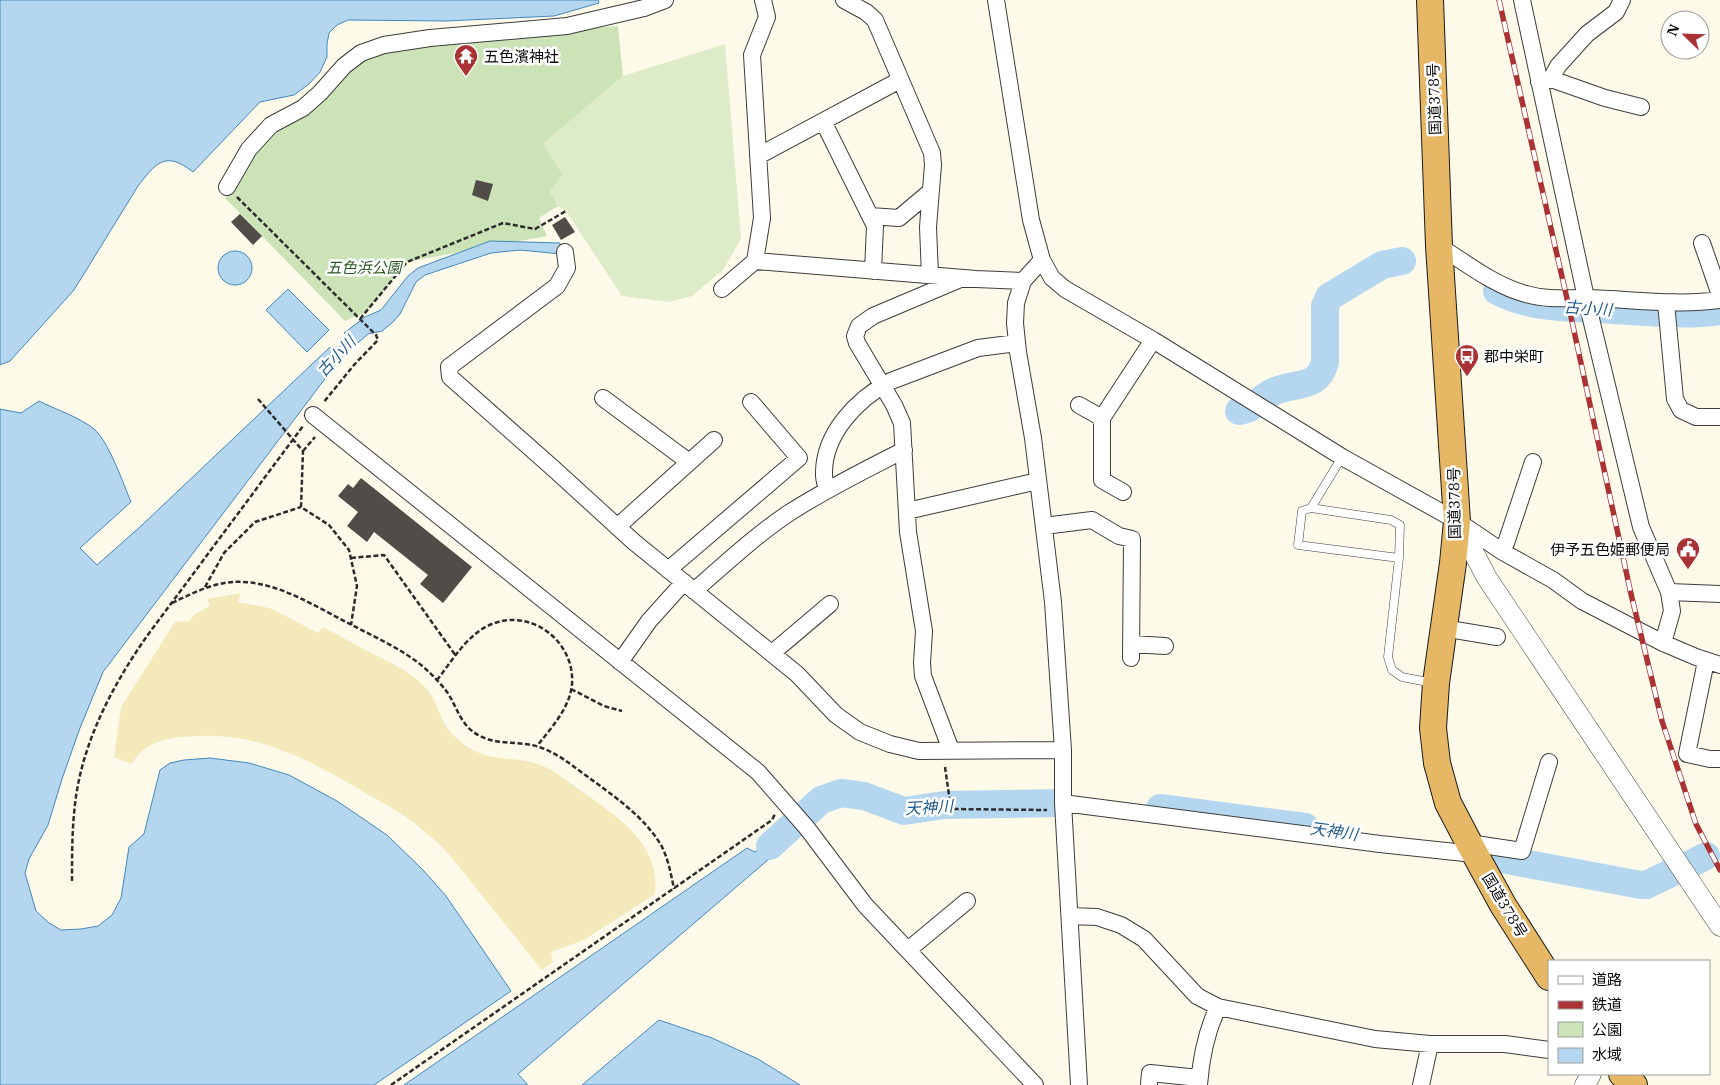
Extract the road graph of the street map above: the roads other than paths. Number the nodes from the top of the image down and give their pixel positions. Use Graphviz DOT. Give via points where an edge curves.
graph roads {
  1 [pos="666,0"];
  2 [pos="763,0"];
  3 [pos="844,0"];
  4 [pos="996,0"];
  5 [pos="1430,0"];
  6 [pos="1522,0"];
  7 [pos="1622,0"];
  8 [pos="900,80"];
  9 [pos="1545,80"];
  10 [pos="1641,107"];
  11 [pos="823,121"];
  12 [pos="758,156"];
  13 [pos="227,187"];
  14 [pos="931,191"];
  15 [pos="870,216"];
  16 [pos="1702,243"];
  17 [pos="1439,246"];
  18 [pos="565,252"];
  19 [pos="1042,260"];
  20 [pos="754,261"];
  21 [pos="873,270"];
  22 [pos="930,275"];
  23 [pos="963,278"];
  24 [pos="1023,281"];
  25 [pos="722,289"];
  26 [pos="1720,295"];
  27 [pos="1586,298"];
  28 [pos="1720,300"];
  29 [pos="1666,303"];
  30 [pos="1153,340"];
  31 [pos="1017,343"];
  32 [pos="883,385"];
  33 [pos="602,398"];
  34 [pos="751,402"];
  35 [pos="1079,405"];
  36 [pos="313,415"];
  37 [pos="1720,417"];
  38 [pos="1102,418"];
  39 [pos="714,440"];
  40 [pos="904,450"];
  41 [pos="1342,457"];
  42 [pos="689,462"];
  43 [pos="1533,462"];
  44 [pos="1038,481"];
  45 [pos="827,490"];
  46 [pos="1123,492"];
  47 [pos="1311,508"];
  48 [pos="907,511"];
  49 [pos="1457,521"];
  50 [pos="1044,526"];
  51 [pos="617,527"];
  52 [pos="1503,552"];
  53 [pos="1399,558"];
  54 [pos="668,570"];
  55 [pos="689,587"];
  56 [pos="1669,592"];
  57 [pos="1720,594"];
  58 [pos="830,604"];
  59 [pos="1443,628"];
  60 [pos="1498,637"];
  61 [pos="1663,643"];
  62 [pos="1165,646"];
  63 [pos="772,653"];
  64 [pos="620,662"];
  65 [pos="1713,663"];
  66 [pos="1436,684"];
  67 [pos="946,750"];
  68 [pos="1063,750"];
  69 [pos="1720,759"];
  70 [pos="1549,762"];
  71 [pos="1064,807"];
  72 [pos="1472,848"];
  73 [pos="967,900"];
  74 [pos="1070,916"];
  75 [pos="1720,926"];
  76 [pos="908,950"];
  77 [pos="1548,975"];
  78 [pos="1218,1007"];
  79 [pos="1430,1044"];
  80 [pos="1548,1050"];
  81 [pos="1623,1075"];
  82 [pos="1199,1082"];
  83 [pos="1149,1084"];
  84 [pos="1035,1085"];
  85 [pos="1079,1085"];
  86 [pos="1421,1085"];
  87 [pos="1634,1085"];
  1 -- 13 [label="street" via="567,26 430,38 384,45 361,54 344,66 303,108 270,125 249,148"];
  2 -- 12 [label="street" via="767,17 752,55"];
  3 -- 8 [label="street" via="875,20"];
  4 -- 19 [label="street" via="1031,220"];
  5 -- 17 [label="highway, 国道378号"];
  6 -- 9 [label="street"];
  7 -- 9 [label="street" via="1616,12 1587,34"];
  8 -- 11 [label="street"];
  8 -- 14 [label="street" via="932,154"];
  9 -- 10 [label="street"];
  9 -- 27 [label="street"];
  11 -- 12 [label="street"];
  11 -- 15 [label="street"];
  12 -- 20 [label="street" via="762,218"];
  14 -- 15 [label="street" via="899,218"];
  14 -- 22 [label="street" via="928,227"];
  15 -- 21 [label="street" via="874,226"];
  16 -- 26 [label="street"];
  17 -- 27 [label="street" via="1502,285 1525,294 1549,299"];
  17 -- 49 [label="highway, 国道378号"];
  18 -- 51 [label="street" via="568,268 557,286 449,367 450,377"];
  19 -- 24 [label="street"];
  19 -- 30 [label="street" via="1052,278 1065,289"];
  20 -- 21 [label="street"];
  20 -- 25 [label="street"];
  21 -- 22 [label="street"];
  22 -- 23 [label="street"];
  23 -- 24 [label="street"];
  23 -- 32 [label="street" via="872,316 859,326 855,336 857,343"];
  24 -- 31 [label="street" via="1016,303"];
  27 -- 29 [label="street"];
  27 -- 56 [label="street" via="1641,527"];
  28 -- 29 [label="street"];
  29 -- 37 [label="street" via="1675,399 1681,410 1696,417"];
  30 -- 38 [label="street"];
  30 -- 41 [label="street"];
  31 -- 32 [label="street" via="978,348"];
  31 -- 44 [label="street"];
  32 -- 40 [label="street" via="902,423"];
  32 -- 45 [label="street" via="854,407 839,425 827,451 824,475"];
  33 -- 42 [label="street"];
  34 -- 54 [label="street" via="798,458"];
  35 -- 38 [label="street"];
  36 -- 64 [label="street"];
  38 -- 46 [label="street" via="1102,480"];
  39 -- 42 [label="street"];
  40 -- 45 [label="street"];
  40 -- 48 [label="street"];
  41 -- 47 [label="lane"];
  41 -- 49 [label="street"];
  42 -- 51 [label="street"];
  43 -- 52 [label="street"];
  44 -- 48 [label="street"];
  44 -- 50 [label="street"];
  45 -- 55 [label="street" via="788,513"];
  47 -- 53 [label="lane" via="1391,520 1400,525"];
  47 -- 53 [label="lane" via="1302,511 1298,545"];
  48 -- 67 [label="street" via="924,631 923,676"];
  49 -- 52 [label="street"];
  49 -- 59 [label="highway, 国道378号"];
  49 -- 75 [label="street" via="1487,578"];
  50 -- 62 [label="street" via="1092,520 1119,536 1132,539 1131,651"];
  50 -- 68 [label="street"];
  51 -- 54 [label="street"];
  52 -- 61 [label="street" via="1553,580 1582,601"];
  53 -- 66 [label="lane" via="1388,657 1392,670 1402,677"];
  54 -- 55 [label="street"];
  55 -- 63 [label="street"];
  55 -- 64 [label="street" via="649,621"];
  56 -- 57 [label="street"];
  56 -- 61 [label="street" via="1672,611"];
  58 -- 63 [label="street"];
  59 -- 60 [label="street"];
  59 -- 66 [label="highway, 国道378号"];
  61 -- 65 [label="street"];
  63 -- 67 [label="street" via="836,715 860,732 919,751"];
  64 -- 76 [label="street" via="758,772 807,828 865,905"];
  65 -- 69 [label="street" via="1687,754"];
  66 -- 72 [label="highway, 国道378号" via="1433,728 1437,763 1448,803"];
  67 -- 68 [label="street"];
  68 -- 71 [label="street"];
  70 -- 72 [label="street" via="1522,851"];
  71 -- 72 [label="street" via="1380,844"];
  71 -- 74 [label="street"];
  72 -- 77 [label="highway, 国道378号" via="1503,905"];
  73 -- 76 [label="street"];
  74 -- 78 [label="street" via="1097,916 1144,939 1197,996"];
  74 -- 85 [label="street"];
  76 -- 84 [label="street"];
  78 -- 79 [label="street" via="1374,1039"];
  78 -- 82 [label="street" via="1204,1045"];
  79 -- 80 [label="street" via="1505,1044"];
  79 -- 86 [label="street"];
  81 -- 87 [label="highway"];
  82 -- 83 [label="street" via="1150,1073"];
}
